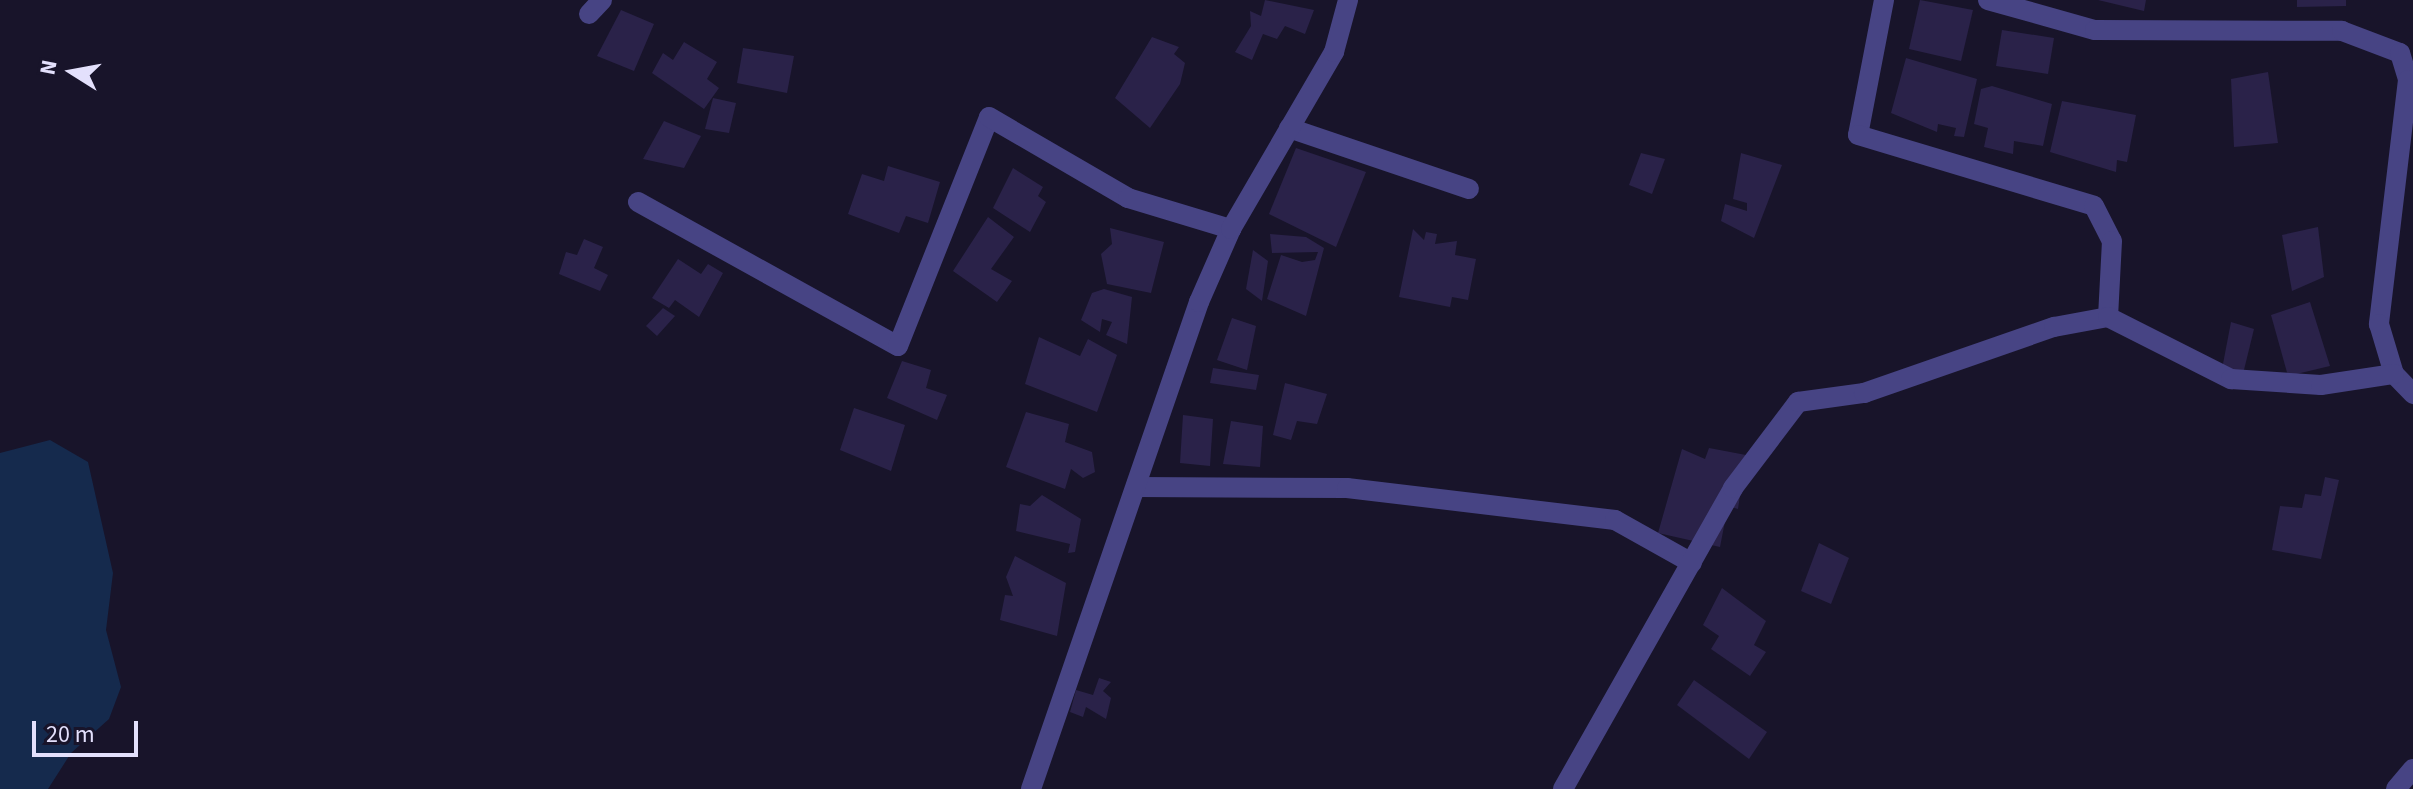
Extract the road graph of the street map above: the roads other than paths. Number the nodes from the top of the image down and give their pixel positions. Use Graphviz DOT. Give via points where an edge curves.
graph roads {
  1 [pos="1348,0"];
  2 [pos="1884,0"];
  3 [pos="1988,0"];
  4 [pos="1289,128"];
  5 [pos="1469,189"];
  6 [pos="638,202"];
  7 [pos="1231,229"];
  8 [pos="2108,317"];
  9 [pos="2394,374"];
  10 [pos="2413,394"];
  11 [pos="1136,487"];
  12 [pos="1692,563"];
  13 [pos="2413,769"];
  14 [pos="1031,789"];
  15 [pos="1563,789"];
  16 [pos="2396,789"];
  1 -- 4 [label="street" via="1334,52"];
  2 -- 8 [label="street" via="1858,135 2094,206 2112,241"];
  3 -- 9 [label="street" via="2095,30 2342,31 2400,53 2408,80 2379,324"];
  4 -- 5 [label="street"];
  4 -- 7 [label="street"];
  6 -- 7 [label="street" via="898,346 989,117 1128,198"];
  7 -- 11 [label="street"];
  8 -- 9 [label="street" via="2231,379 2321,385"];
  8 -- 12 [label="street" via="2054,327 1864,393 1798,402 1733,488"];
  9 -- 10 [label="street"];
  11 -- 12 [label="street" via="1347,488 1615,520"];
  11 -- 14 [label="street"];
  12 -- 15 [label="street"];
  13 -- 16 [label="street"];
}
